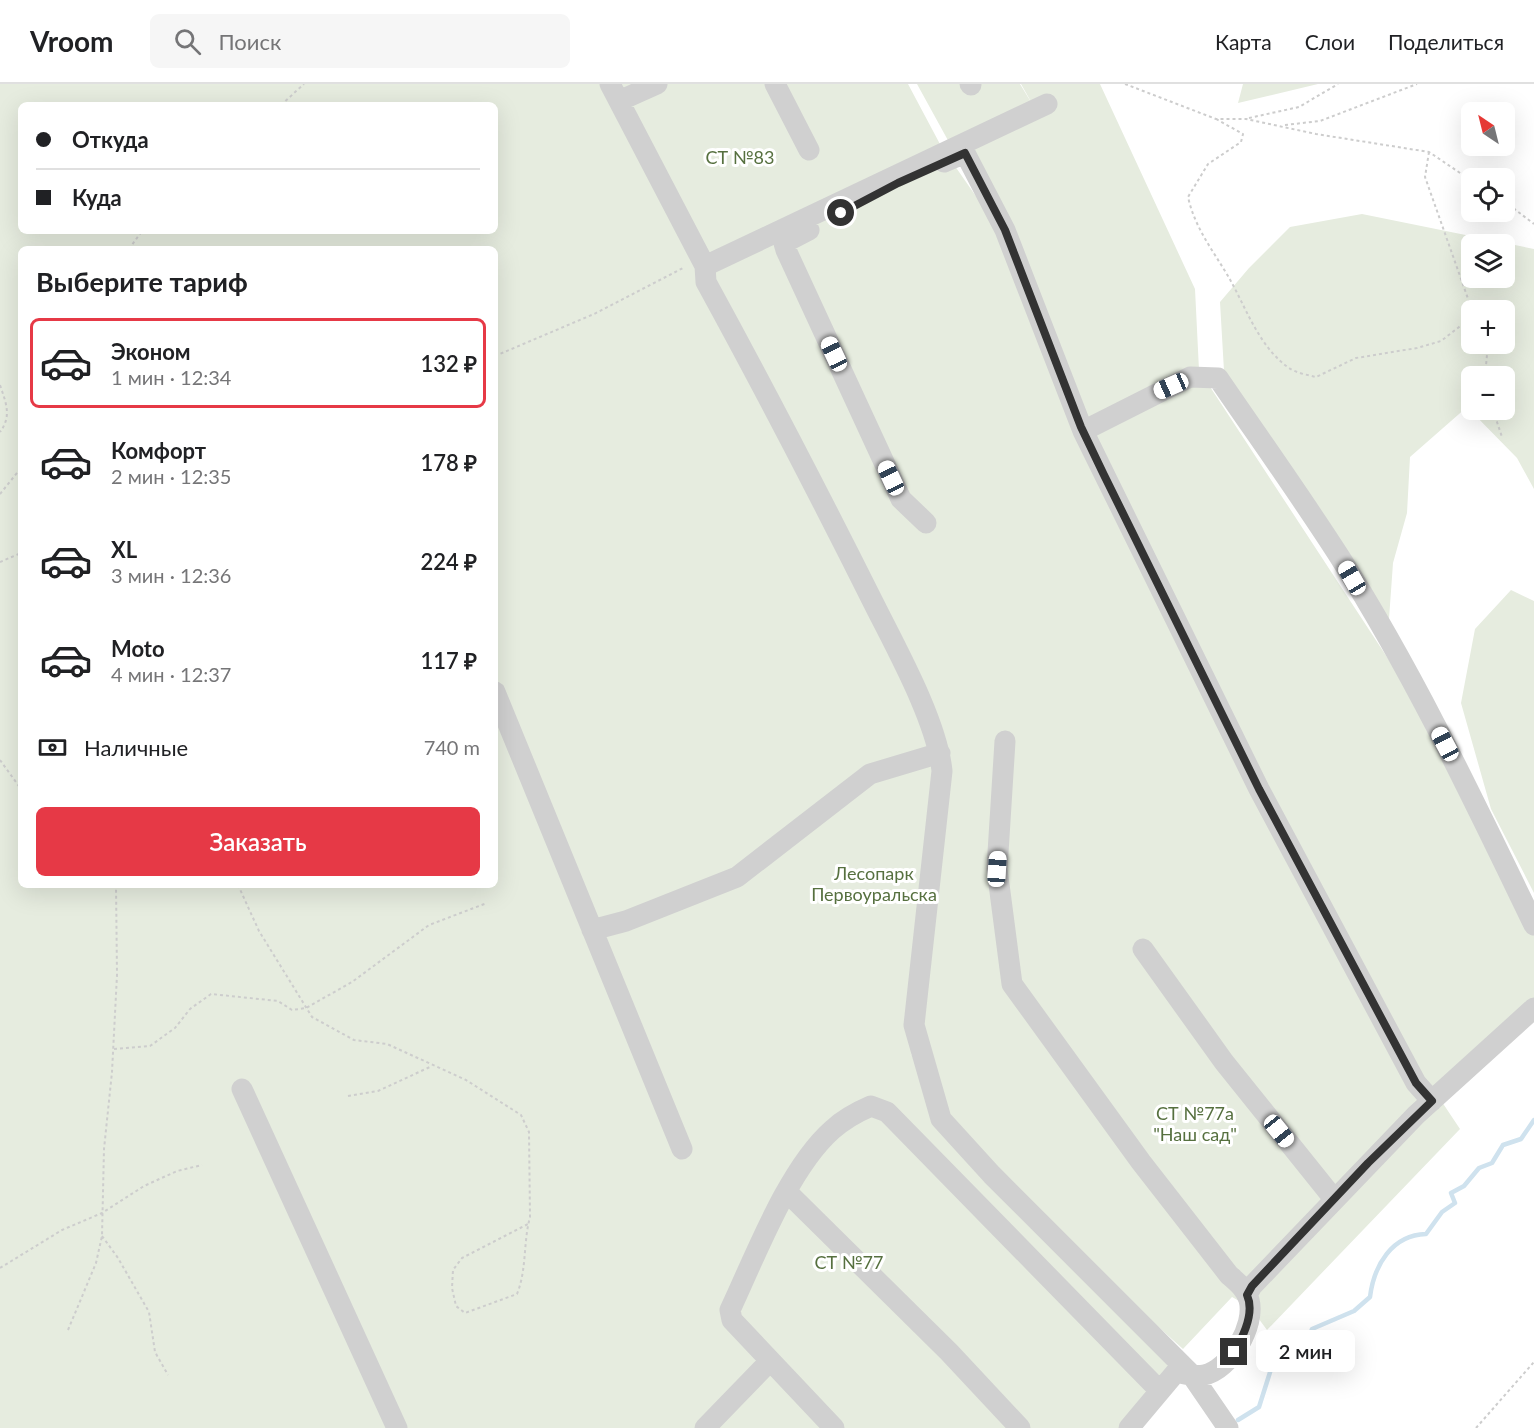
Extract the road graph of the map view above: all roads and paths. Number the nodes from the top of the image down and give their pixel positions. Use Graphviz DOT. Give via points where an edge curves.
graph roads {
  1 [pos="304,84"];
  2 [pos="657,84"];
  3 [pos="775,84"];
  4 [pos="1125,84"];
  5 [pos="1338,84"];
  6 [pos="1417,84"];
  7 [pos="614,93"];
  8 [pos="284,102"];
  9 [pos="1047,104"];
  10 [pos="1216,119"];
  11 [pos="1246,119"];
  12 [pos="1279,125"];
  13 [pos="809,150"];
  14 [pos="1429,152"];
  15 [pos="1461,174"];
  16 [pos="1515,209"];
  17 [pos="1534,224"];
  18 [pos="696,266"];
  19 [pos="1468,300"];
  20 [pos="1461,326"];
  21 [pos="498,355"];
  22 [pos="0,385"];
  23 [pos="1496,420"];
  24 [pos="1083,431"];
  25 [pos="0,432"];
  26 [pos="1502,437"];
  27 [pos="18,472"];
  28 [pos="0,494"];
  29 [pos="926,523"];
  30 [pos="18,554"];
  31 [pos="0,562"];
  32 [pos="498,699"];
  33 [pos="1005,741"];
  34 [pos="940,753"];
  35 [pos="0,760"];
  36 [pos="18,785"];
  37 [pos="116,888"];
  38 [pos="239,888"];
  39 [pos="487,903"];
  40 [pos="1534,925"];
  41 [pos="592,930"];
  42 [pos="1143,949"];
  43 [pos="306,1008"];
  44 [pos="1534,1008"];
  45 [pos="113,1050"];
  46 [pos="432,1066"];
  47 [pos="242,1089"];
  48 [pos="348,1096"];
  49 [pos="1432,1101"];
  50 [pos="682,1149"];
  51 [pos="202,1164"];
  52 [pos="788,1193"];
  53 [pos="1334,1199"];
  54 [pos="102,1213"];
  55 [pos="528,1224"];
  56 [pos="102,1236"];
  57 [pos="0,1268"];
  58 [pos="1247,1295"];
  59 [pos="68,1330"];
  60 [pos="769,1362"];
  61 [pos="1534,1362"];
  62 [pos="1191,1374"];
  63 [pos="168,1375"];
  64 [pos="1160,1391"];
  65 [pos="397,1428"];
  66 [pos="705,1428"];
  67 [pos="834,1428"];
  68 [pos="1020,1428"];
  69 [pos="1129,1428"];
  70 [pos="1228,1428"];
  71 [pos="1476,1428"];
  1 -- 8 [label="path"];
  2 -- 7 [label="street"];
  3 -- 13 [label="street"];
  4 -- 10 [label="path"];
  5 -- 11 [label="path" via="1299,107"];
  6 -- 12 [label="path" via="1320,121"];
  7 -- 18 [label="street"];
  9 -- 18 [label="street"];
  10 -- 11 [label="path"];
  10 -- 20 [label="path" via="1243,134 1241,142 1208,164 1188,197 1193,220 1230,278 1255,328 1291,369 1316,377 1356,358 1441,341"];
  11 -- 12 [label="path"];
  12 -- 14 [label="path"];
  14 -- 15 [label="path"];
  14 -- 19 [label="path" via="1425,177"];
  16 -- 17 [label="path"];
  18 -- 21 [label="path"];
  18 -- 34 [label="street" via="785,426 909,675"];
  22 -- 25 [label="path" via="8,407 7,423"];
  23 -- 26 [label="path"];
  24 -- 29 [label="street" via="1005,230 965,153 784,243 901,499"];
  24 -- 40 [label="street" via="1190,377 1218,378 1341,560 1407,672"];
  24 -- 49 [label="street" via="1259,789 1416,1083"];
  27 -- 28 [label="path"];
  30 -- 31 [label="path"];
  32 -- 41 [label="street"];
  33 -- 58 [label="street" via="997,869 1012,984 1141,1162"];
  34 -- 41 [label="street" via="870,774 737,877 626,921"];
  34 -- 62 [label="street" via="942,771 914,1025 938,1112 992,1175"];
  35 -- 36 [label="path"];
  37 -- 45 [label="path"];
  38 -- 43 [label="path"];
  39 -- 43 [label="path" via="429,925 352,982"];
  41 -- 50 [label="street"];
  42 -- 53 [label="street" via="1224,1062"];
  43 -- 45 [label="path" via="292,1010 278,1001 211,994 150,1046"];
  43 -- 46 [label="path" via="312,1017 354,1040 387,1044"];
  44 -- 49 [label="street"];
  45 -- 54 [label="path"];
  46 -- 48 [label="path" via="378,1090"];
  46 -- 55 [label="path" via="466,1080 521,1115 529,1132"];
  47 -- 65 [label="street"];
  49 -- 53 [label="street"];
  51 -- 54 [label="path" via="144,1186"];
  52 -- 60 [label="street" via="730,1310 732,1320"];
  52 -- 64 [label="street" via="804,1162 831,1131 849,1116 876,1106 887,1112"];
  52 -- 68 [label="street"];
  53 -- 58 [label="street"];
  54 -- 56 [label="path"];
  54 -- 57 [label="path" via="62,1230"];
  55 -- 55 [label="path" via="517,1294 465,1314 456,1306 452,1288 457,1264"];
  56 -- 59 [label="path" via="96,1263"];
  56 -- 63 [label="path" via="149,1312 155,1352"];
  58 -- 62 [label="street" via="1250,1302 1244,1336 1234,1352 1213,1371"];
  60 -- 66 [label="street"];
  60 -- 67 [label="street"];
  61 -- 71 [label="path"];
  62 -- 64 [label="street" via="1176,1372"];
  62 -- 70 [label="street"];
  64 -- 69 [label="street"];
}
